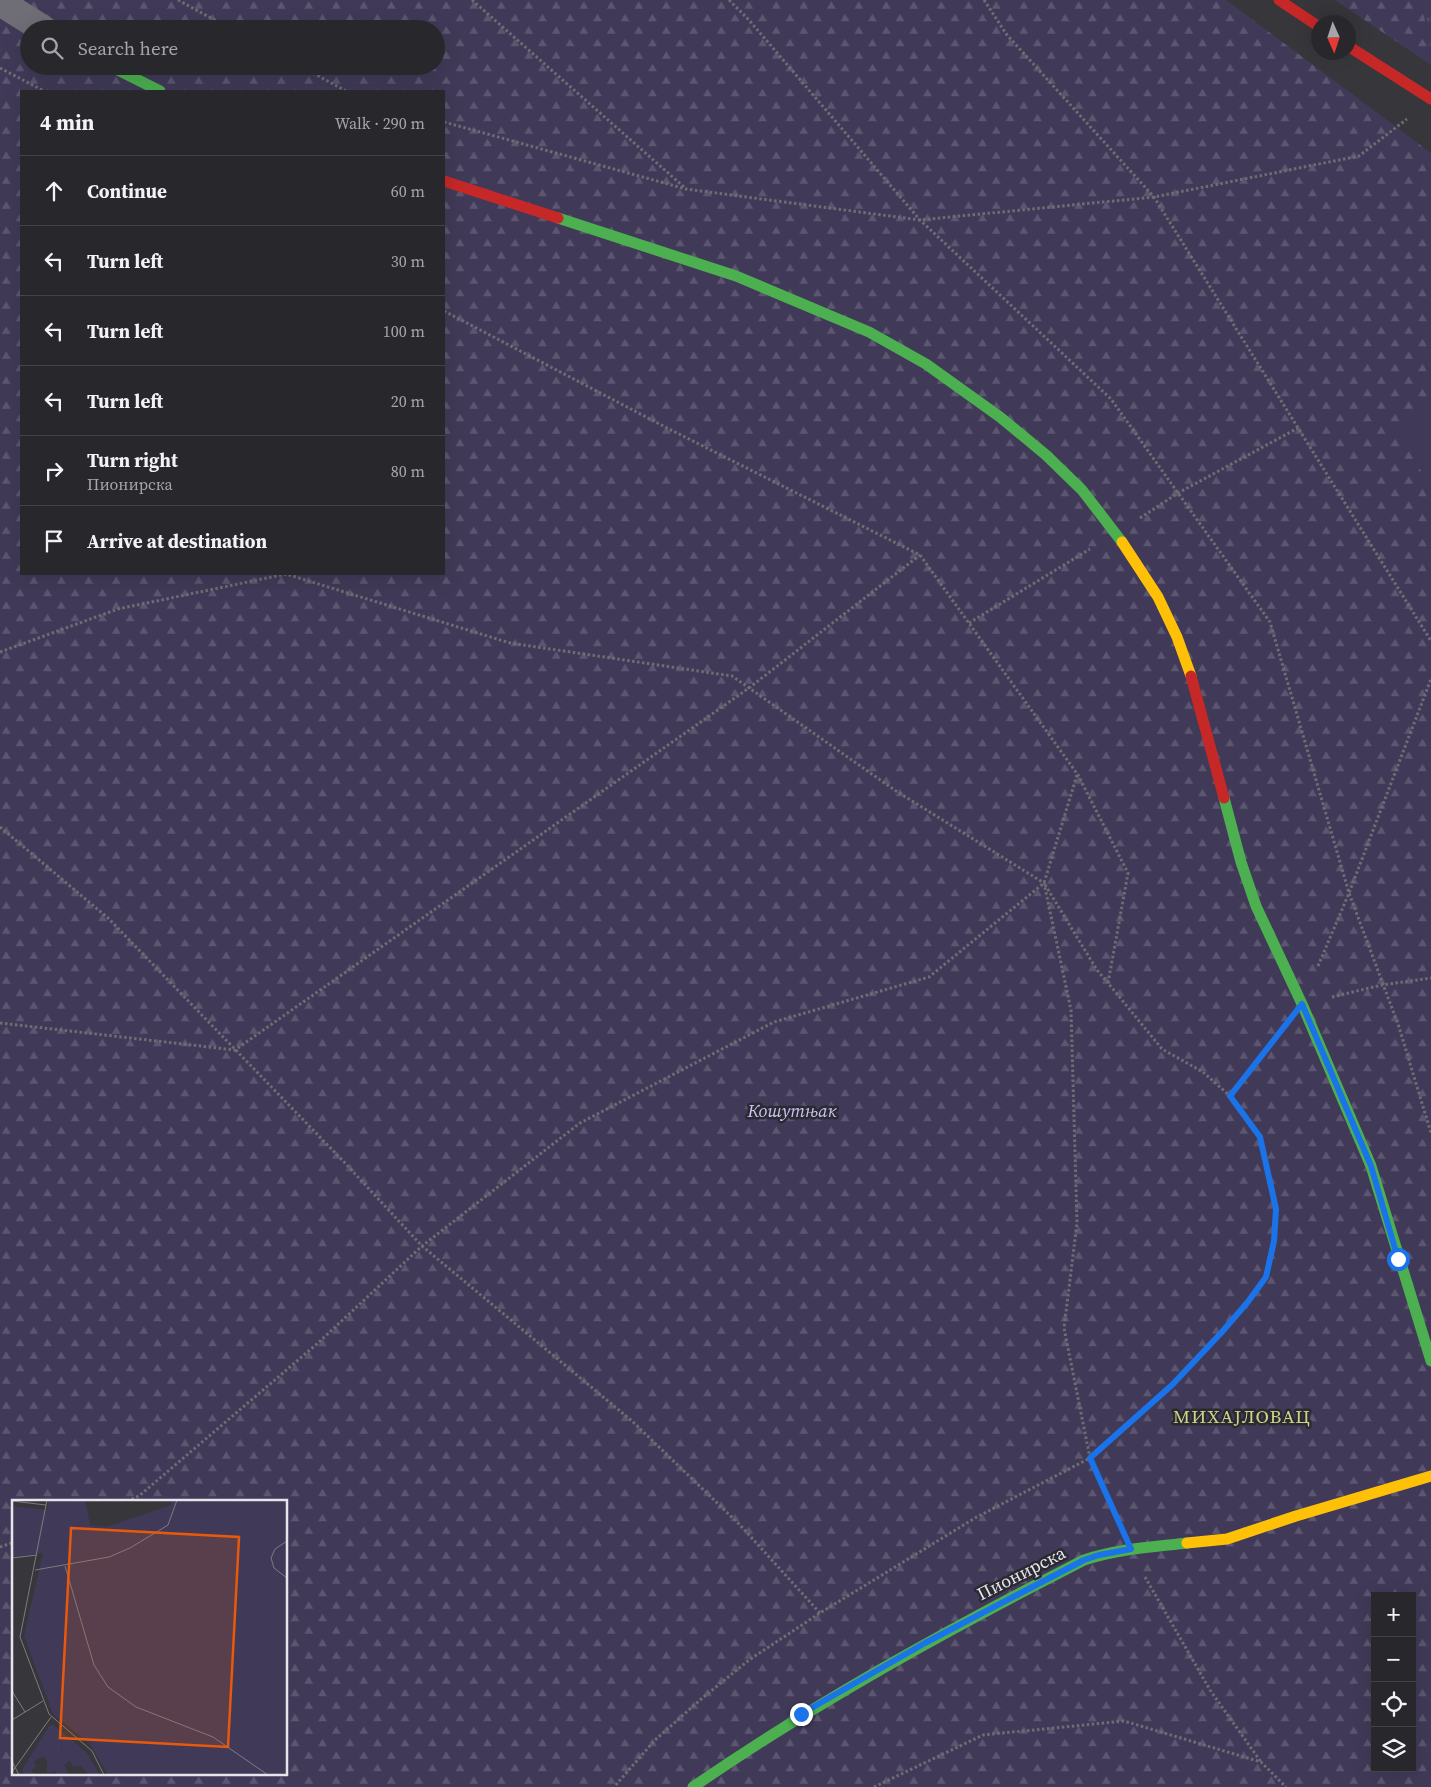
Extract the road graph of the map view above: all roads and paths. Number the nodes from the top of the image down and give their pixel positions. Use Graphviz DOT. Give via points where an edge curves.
graph roads {
  1 [pos="178,0"];
  2 [pos="472,0"];
  3 [pos="729,0"];
  4 [pos="984,0"];
  5 [pos="1279,0"];
  6 [pos="0,2"];
  7 [pos="28,20"];
  8 [pos="215,20"];
  9 [pos="1311,21"];
  10 [pos="1356,51"];
  11 [pos="0,68"];
  12 [pos="128,75"];
  13 [pos="317,75"];
  14 [pos="42,90"];
  15 [pos="158,90"];
  16 [pos="344,90"];
  17 [pos="1431,99"];
  18 [pos="1409,117"];
  19 [pos="445,122"];
  20 [pos="445,181"];
  21 [pos="686,189"];
  22 [pos="1154,197"];
  23 [pos="920,220"];
  24 [pos="445,311"];
  25 [pos="920,555"];
  26 [pos="281,575"];
  27 [pos="289,575"];
  28 [pos="1431,641"];
  29 [pos="0,652"];
  30 [pos="1431,679"];
  31 [pos="749,688"];
  32 [pos="1078,775"];
  33 [pos="0,827"];
  34 [pos="1044,883"];
  35 [pos="1349,893"];
  36 [pos="1431,978"];
  37 [pos="1108,983"];
  38 [pos="1382,985"];
  39 [pos="1302,1004"];
  40 [pos="0,1023"];
  41 [pos="236,1050"];
  42 [pos="1230,1096"];
  43 [pos="1431,1134"];
  44 [pos="422,1246"];
  45 [pos="1431,1361"];
  46 [pos="1090,1458"];
  47 [pos="1431,1476"];
  48 [pos="129,1500"];
  49 [pos="12,1543"];
  50 [pos="0,1547"];
  51 [pos="1131,1549"];
  52 [pos="820,1613"];
  53 [pos="1261,1762"];
  54 [pos="614,1787"];
  55 [pos="693,1787"];
  56 [pos="874,1787"];
  57 [pos="1286,1787"];
  1 -- 8 [label="path"];
  2 -- 21 [label="path"];
  3 -- 23 [label="path"];
  4 -- 22 [label="path" via="1007,34"];
  5 -- 9 [label="street"];
  6 -- 7 [label="street"];
  10 -- 17 [label="street"];
  11 -- 14 [label="path"];
  12 -- 15 [label="street"];
  13 -- 16 [label="path"];
  18 -- 22 [label="path" via="1358,156"];
  19 -- 21 [label="path"];
  20 -- 39 [label="street" via="736,276 869,332 926,364 1000,416 1046,455 1082,490 1136,562 1177,637 1191,676 1241,862 1256,906"];
  21 -- 23 [label="path"];
  22 -- 23 [label="path"];
  22 -- 28 [label="path"];
  23 -- 35 [label="path" via="1111,399 1270,622"];
  24 -- 25 [label="path" via="669,429"];
  25 -- 31 [label="path"];
  25 -- 32 [label="path"];
  26 -- 29 [label="path" via="118,609"];
  27 -- 31 [label="path" via="510,643 732,676"];
  30 -- 35 [label="path"];
  31 -- 34 [label="path" via="896,791"];
  31 -- 41 [label="path"];
  32 -- 34 [label="path"];
  32 -- 37 [label="path" via="1128,872"];
  33 -- 41 [label="path" via="108,918"];
  34 -- 37 [label="path"];
  34 -- 44 [label="path" via="929,976 774,1022 580,1123"];
  34 -- 46 [label="path" via="1071,1010 1077,1222 1064,1328"];
  35 -- 38 [label="path"];
  35 -- 39 [label="path"];
  36 -- 38 [label="path"];
  37 -- 42 [label="path" via="1162,1048 1203,1072"];
  38 -- 39 [label="path"];
  38 -- 43 [label="path" via="1399,1027"];
  39 -- 42 [label="path"];
  39 -- 45 [label="street" via="1371,1166"];
  40 -- 41 [label="path"];
  41 -- 44 [label="path"];
  42 -- 46 [label="path" via="1260,1137 1276,1209 1274,1241 1266,1277 1221,1333 1172,1385"];
  44 -- 48 [label="path" via="318,1343 139,1496"];
  44 -- 52 [label="path" via="632,1420 740,1525"];
  46 -- 51 [label="path"];
  46 -- 52 [label="path" via="976,1518"];
  47 -- 51 [label="street, Пионирска" via="1227,1539"];
  49 -- 50 [label="path"];
  51 -- 53 [label="path" via="1210,1690"];
  51 -- 55 [label="street, Пионирска" via="1084,1560 925,1643 801,1714"];
  52 -- 54 [label="path" via="749,1660 700,1700 655,1740"];
  53 -- 56 [label="path" via="1124,1721 983,1735"];
  53 -- 57 [label="path"];
}
